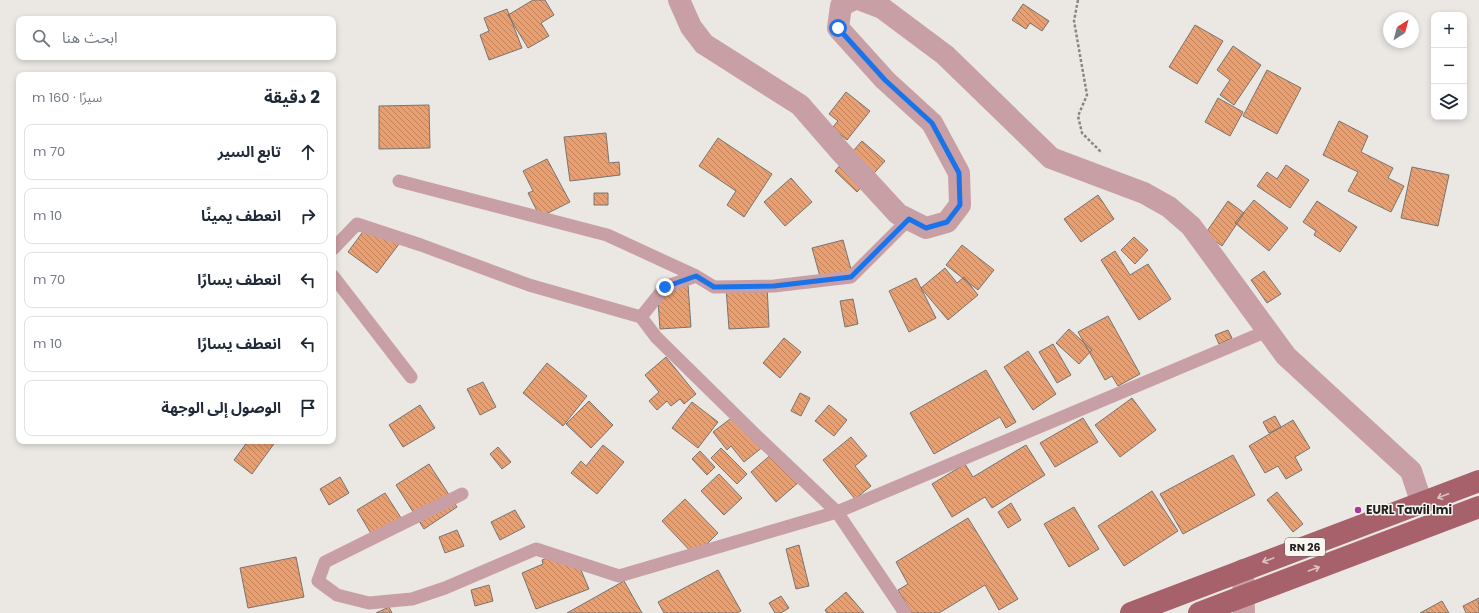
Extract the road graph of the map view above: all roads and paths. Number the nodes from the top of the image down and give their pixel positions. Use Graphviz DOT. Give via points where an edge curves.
graph roads {
  1 [pos="679,0"];
  2 [pos="852,0"];
  3 [pos="862,0"];
  4 [pos="1078,0"];
  5 [pos="1105,155"];
  6 [pos="400,181"];
  7 [pos="909,219"];
  8 [pos="336,246"];
  9 [pos="696,276"];
  10 [pos="336,280"];
  11 [pos="641,317"];
  12 [pos="1267,331"];
  13 [pos="411,377"];
  14 [pos="1479,482"];
  15 [pos="462,494"];
  16 [pos="1422,504"];
  17 [pos="1479,507"];
  18 [pos="837,512"];
  19 [pos="1244,570"];
  20 [pos="1244,604"];
  21 [pos="905,613"];
  22 [pos="1131,613"];
  23 [pos="1199,613"];
  1 -- 7 [label="street" via="691,27 704,44 800,105 898,214"];
  2 -- 7 [label="street" via="841,6 838,28 885,80 932,123 959,173 960,205 947,222 926,228"];
  3 -- 12 [label="street" via="882,8 945,55 1051,158 1144,193 1169,207 1191,226"];
  4 -- 5 [label="path" via="1074,21 1087,95 1078,116 1082,133"];
  6 -- 9 [label="lane" via="607,235"];
  7 -- 9 [label="lane" via="851,277 774,286 714,287"];
  8 -- 11 [label="lane" via="357,224 529,285"];
  9 -- 11 [label="lane" via="665,287"];
  10 -- 13 [label="lane"];
  11 -- 18 [label="lane" via="656,337"];
  12 -- 16 [label="street" via="1286,356 1411,472"];
  12 -- 18 [label="lane"];
  14 -- 16 [label="main road, RN 26, one-way"];
  15 -- 18 [label="lane" via="325,562 318,581 337,595 370,603 412,599 445,588 536,549 618,576"];
  16 -- 19 [label="main road, RN 26, one-way"];
  20 -- 17 [label="main road, RN 26, one-way"];
  18 -- 21 [label="lane"];
  19 -- 20 [label="street"];
  19 -- 22 [label="main road, RN 26"];
  20 -- 23 [label="main road, RN 26"];
}
